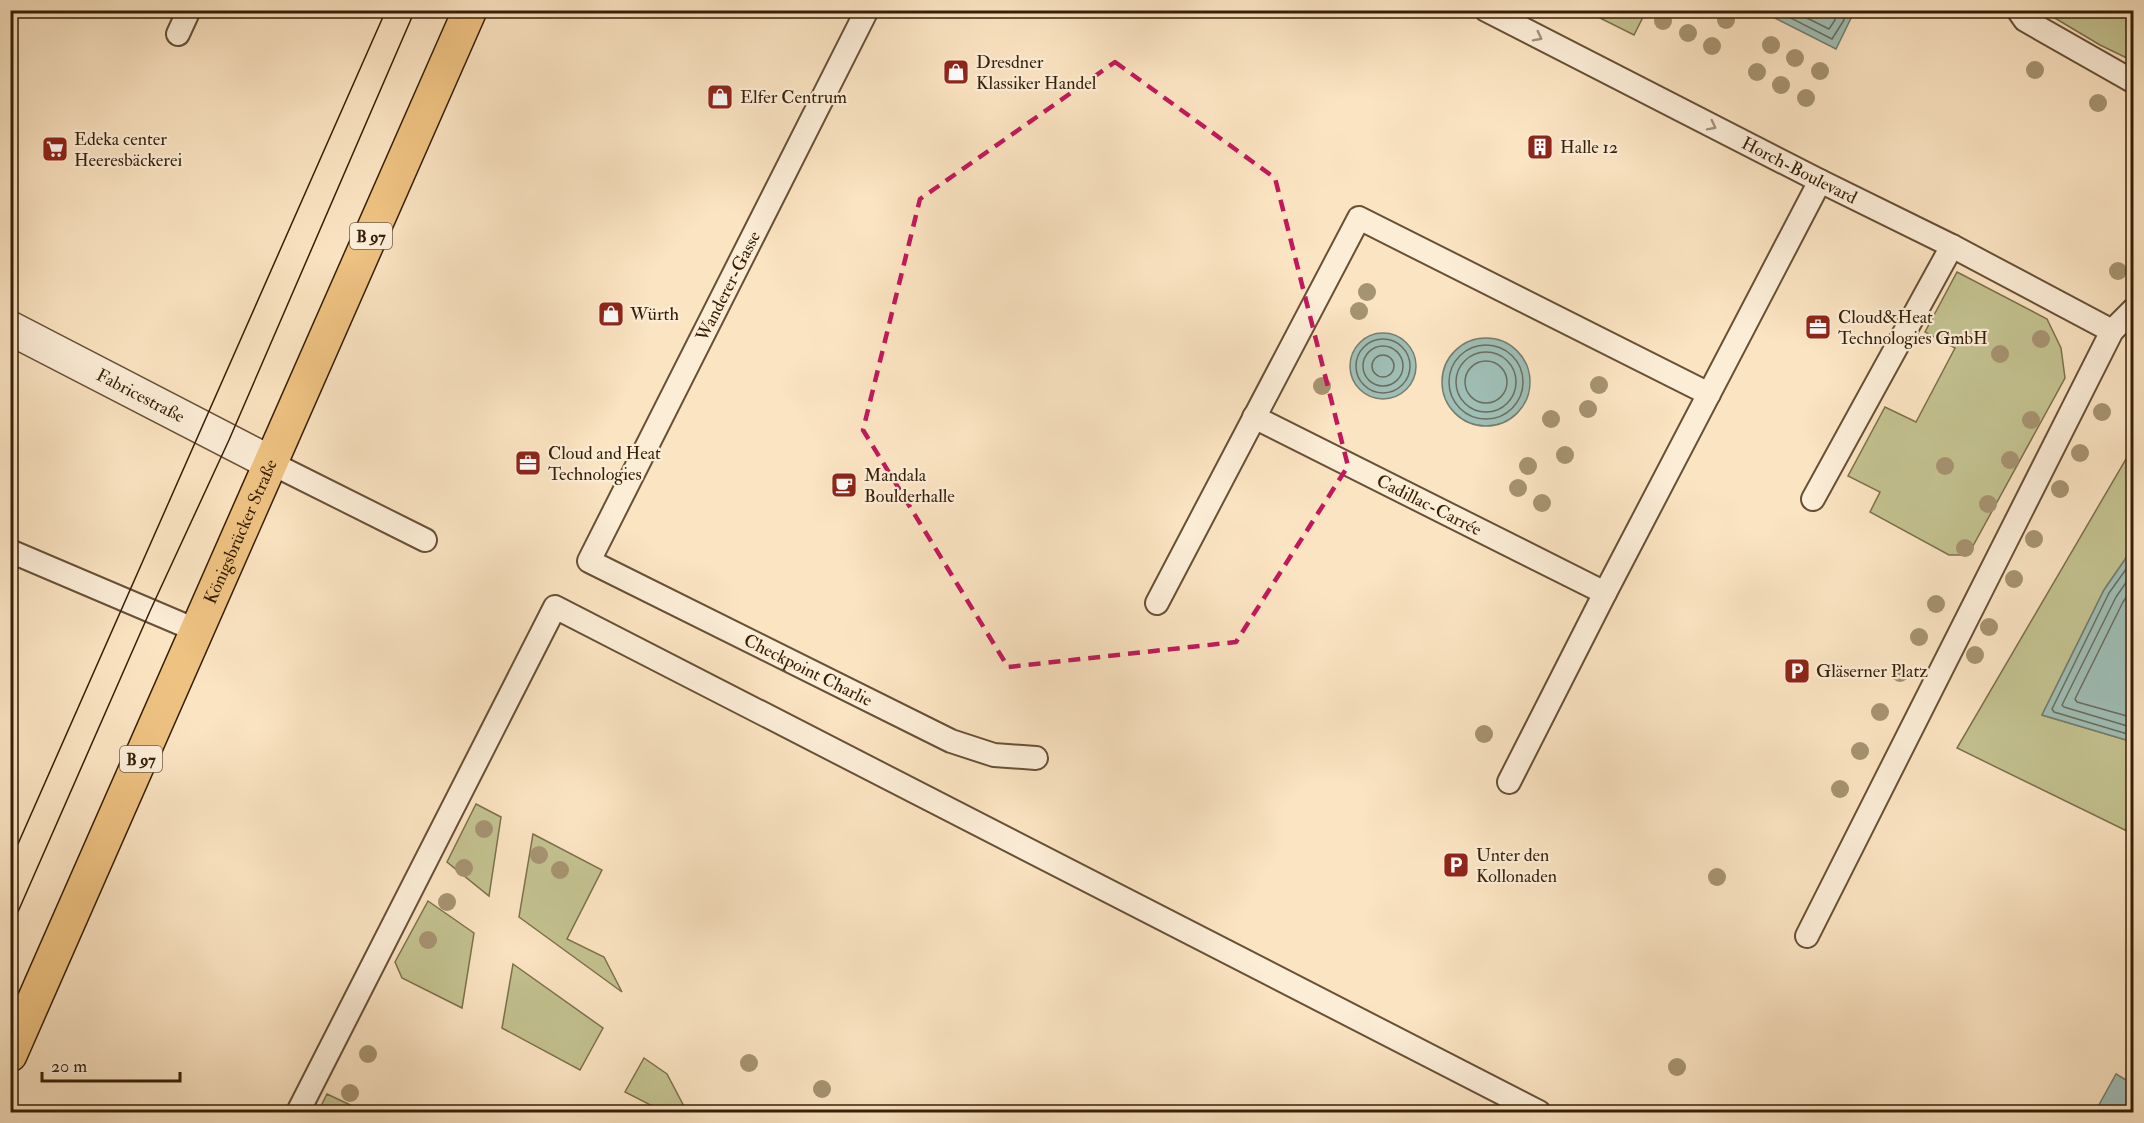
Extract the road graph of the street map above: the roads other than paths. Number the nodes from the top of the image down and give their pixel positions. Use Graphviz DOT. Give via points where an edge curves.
graph roads {
  1 [pos="189,10"];
  2 [pos="470,10"];
  3 [pos="867,10"];
  4 [pos="1486,10"];
  5 [pos="2018,10"];
  6 [pos="178,34"];
  7 [pos="2133,82"];
  8 [pos="1820,181"];
  9 [pos="1952,246"];
  10 [pos="2133,309"];
  11 [pos="10,328"];
  12 [pos="2112,332"];
  13 [pos="1709,394"];
  14 [pos="1254,417"];
  15 [pos="271,463"];
  16 [pos="1813,499"];
  17 [pos="425,540"];
  18 [pos="10,551"];
  19 [pos="590,561"];
  20 [pos="1605,593"];
  21 [pos="1157,603"];
  22 [pos="198,631"];
  23 [pos="1036,758"];
  24 [pos="1509,782"];
  25 [pos="1808,936"];
  26 [pos="10,1055"];
  27 [pos="298,1113"];
  28 [pos="1539,1113"];
  1 -- 6 [label="lane"];
  2 -- 15 [label="main road, Königsbrücker Straße / B 97"];
  3 -- 19 [label="lane, Wanderer-Gasse"];
  4 -- 8 [label="lane, Horch-Boulevard, one-way"];
  5 -- 7 [label="lane" via="2025,20"];
  8 -- 9 [label="lane, Horch-Boulevard"];
  8 -- 13 [label="lane"];
  9 -- 12 [label="lane, Horch-Boulevard"];
  9 -- 16 [label="lane"];
  10 -- 12 [label="lane"];
  11 -- 15 [label="street, Fabricestraße"];
  12 -- 25 [label="lane"];
  13 -- 14 [label="lane" via="1359,218"];
  13 -- 20 [label="lane"];
  14 -- 20 [label="lane, Cadillac-Carrée"];
  14 -- 21 [label="lane"];
  15 -- 17 [label="lane"];
  15 -- 22 [label="main road, Königsbrücker Straße / B 97"];
  18 -- 22 [label="lane"];
  19 -- 23 [label="lane, Checkpoint Charlie" via="951,741 994,755"];
  20 -- 24 [label="lane"];
  22 -- 26 [label="main road, Königsbrücker Straße / B 97"];
  27 -- 28 [label="lane" via="546,602"];
}
